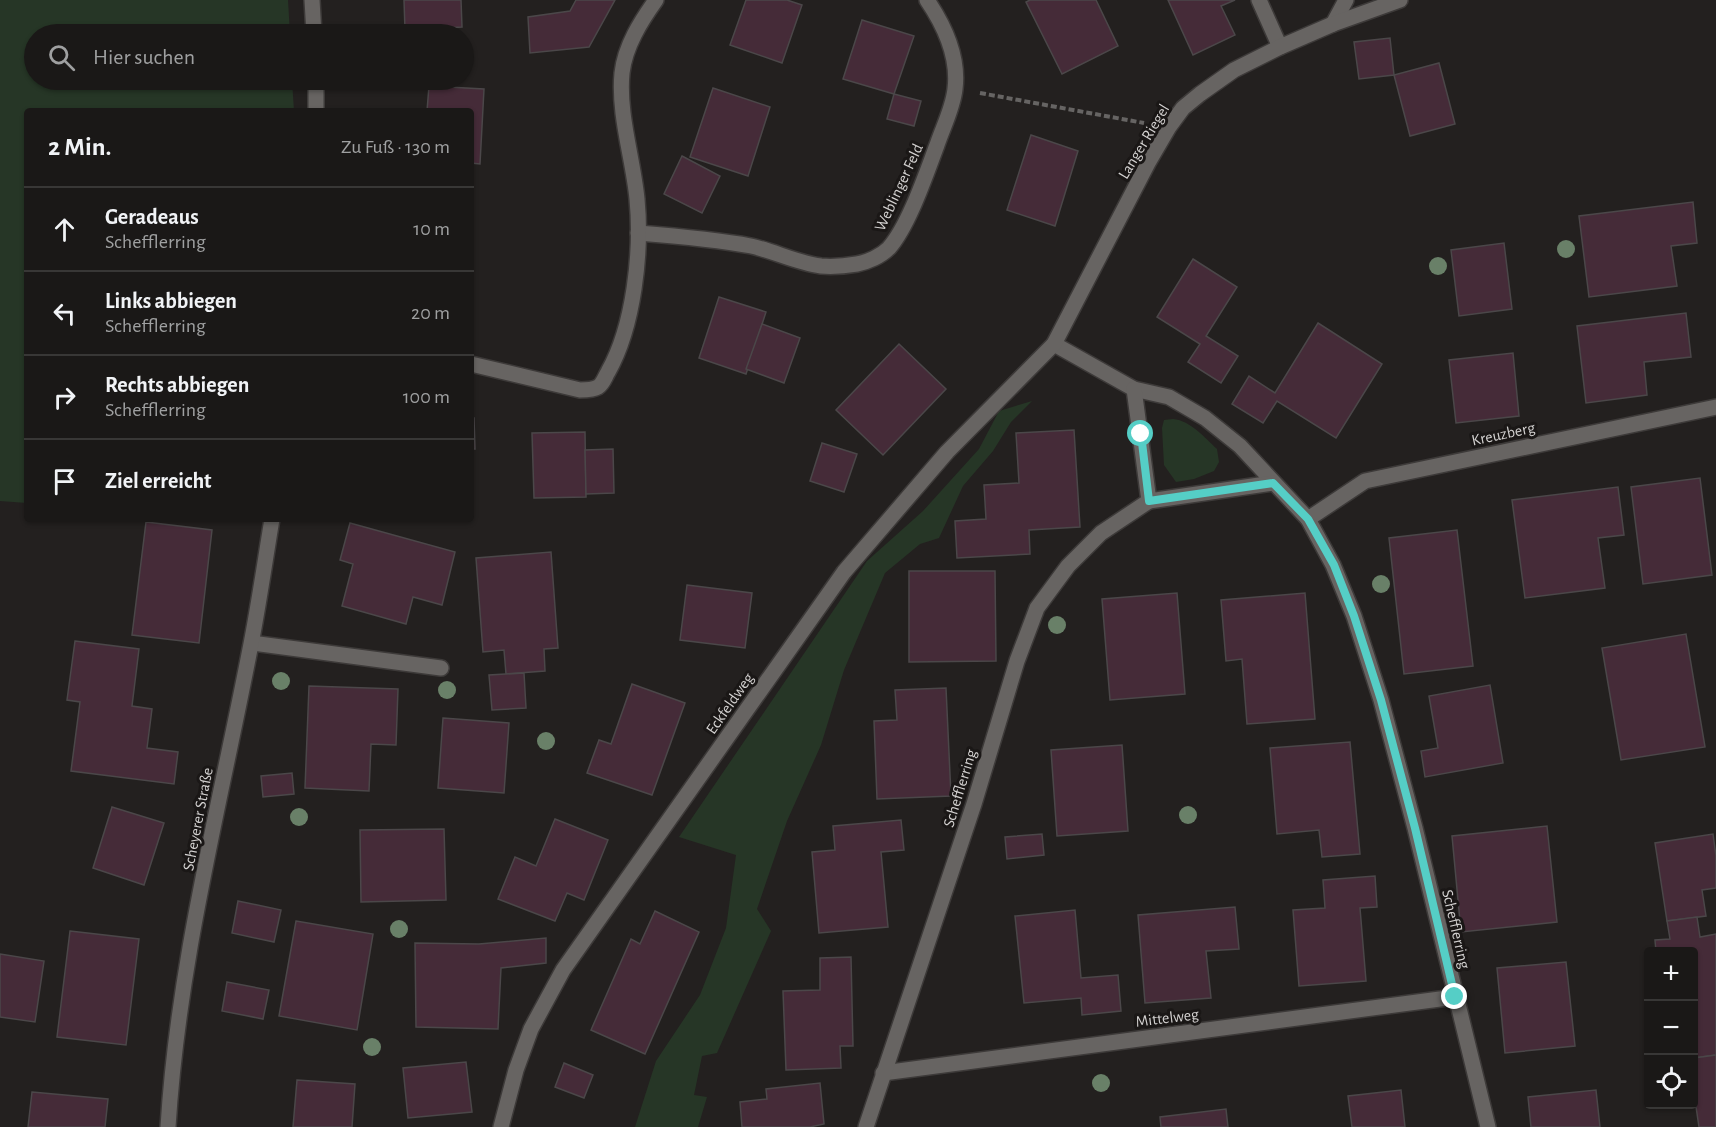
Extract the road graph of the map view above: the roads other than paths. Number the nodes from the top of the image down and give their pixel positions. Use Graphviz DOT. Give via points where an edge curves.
graph roads {
  1 [pos="312,0"];
  2 [pos="656,0"];
  3 [pos="927,0"];
  4 [pos="1259,0"];
  5 [pos="1346,0"];
  6 [pos="1400,0"];
  7 [pos="313,24"];
  8 [pos="1332,24"];
  9 [pos="1280,47"];
  10 [pos="316,90"];
  11 [pos="316,108"];
  12 [pos="638,233"];
  13 [pos="1054,344"];
  14 [pos="474,365"];
  15 [pos="1134,389"];
  16 [pos="1716,407"];
  17 [pos="1273,483"];
  18 [pos="1149,501"];
  19 [pos="1308,519"];
  20 [pos="272,522"];
  21 [pos="252,643"];
  22 [pos="441,668"];
  23 [pos="1455,997"];
  24 [pos="883,1073"];
  25 [pos="168,1127"];
  26 [pos="501,1127"];
  27 [pos="866,1127"];
  28 [pos="1488,1127"];
  1 -- 7 [label="street"];
  2 -- 12 [label="street" via="628,49 622,71 621,93 637,199"];
  3 -- 12 [label="street, Weblinger Feld" via="950,45 955,89 925,179 888,249 868,262 820,266 753,247"];
  4 -- 9 [label="street"];
  5 -- 8 [label="street"];
  6 -- 8 [label="street, Langer Riegel"];
  8 -- 9 [label="street, Langer Riegel"];
  9 -- 13 [label="street, Langer Riegel" via="1234,70 1200,94 1168,127"];
  10 -- 11 [label="street"];
  12 -- 14 [label="street" via="628,322 602,384 580,390"];
  13 -- 15 [label="street, Schefflerring"];
  13 -- 26 [label="street, Eckfeldweg" via="947,452 844,572 563,970 531,1029"];
  15 -- 17 [label="street, Schefflerring" via="1169,396 1205,418 1240,446"];
  15 -- 18 [label="street"];
  16 -- 19 [label="street, Kreuzberg" via="1365,481"];
  17 -- 18 [label="street, Schefflerring"];
  17 -- 19 [label="street, Schefflerring"];
  18 -- 24 [label="street, Schefflerring" via="1101,533 1068,566 1037,608"];
  19 -- 23 [label="street, Schefflerring" via="1334,565 1381,700"];
  20 -- 21 [label="street, Scheyerer Straße"];
  21 -- 22 [label="street"];
  21 -- 25 [label="street, Scheyerer Straße" via="187,959"];
  23 -- 24 [label="street, Mittelweg"];
  23 -- 28 [label="street, Schefflerring"];
  24 -- 27 [label="street, Schefflerring"];
}
